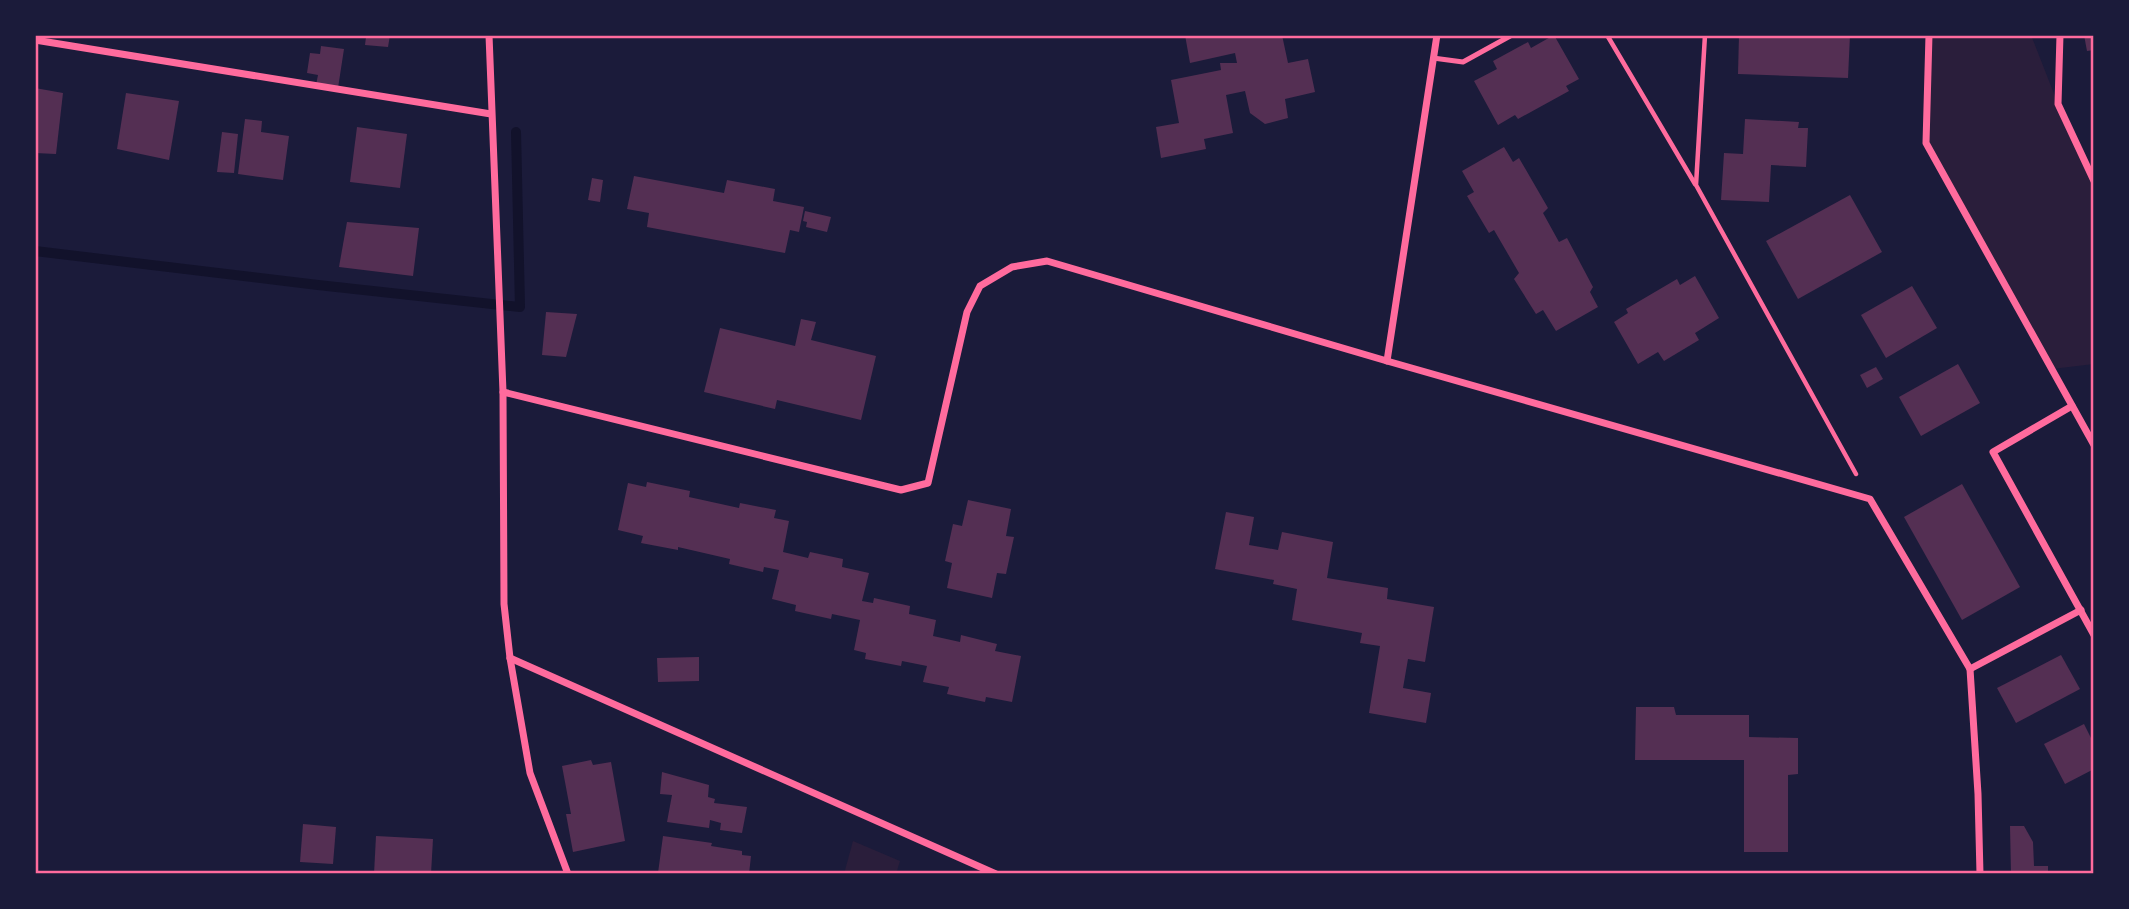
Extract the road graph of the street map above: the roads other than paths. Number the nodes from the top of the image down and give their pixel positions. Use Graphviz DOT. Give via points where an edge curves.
graph roads {
  1 [pos="489,35"];
  2 [pos="1437,35"];
  3 [pos="1512,35"];
  4 [pos="1929,35"];
  5 [pos="2060,35"];
  6 [pos="35,40"];
  7 [pos="1433,58"];
  8 [pos="491,114"];
  9 [pos="2094,181"];
  10 [pos="1387,361"];
  11 [pos="503,392"];
  12 [pos="2072,406"];
  13 [pos="2094,445"];
  14 [pos="2081,610"];
  15 [pos="2094,635"];
  16 [pos="510,658"];
  17 [pos="1970,668"];
  18 [pos="568,874"];
  19 [pos="996,874"];
  20 [pos="1980,874"];
  1 -- 8 [label="street"];
  2 -- 7 [label="street"];
  3 -- 7 [label="lane" via="1463,62"];
  4 -- 12 [label="street" via="1926,143"];
  5 -- 9 [label="street" via="2058,104"];
  6 -- 8 [label="street"];
  7 -- 10 [label="street"];
  8 -- 11 [label="street"];
  10 -- 11 [label="street" via="1047,261 1012,267 980,286 967,312 928,483 901,490"];
  10 -- 17 [label="street" via="1870,499"];
  11 -- 16 [label="street" via="504,604"];
  12 -- 13 [label="street"];
  12 -- 14 [label="street" via="1993,452"];
  14 -- 15 [label="street"];
  14 -- 17 [label="street"];
  16 -- 18 [label="street" via="530,773"];
  16 -- 19 [label="street"];
  17 -- 20 [label="street"];
}
